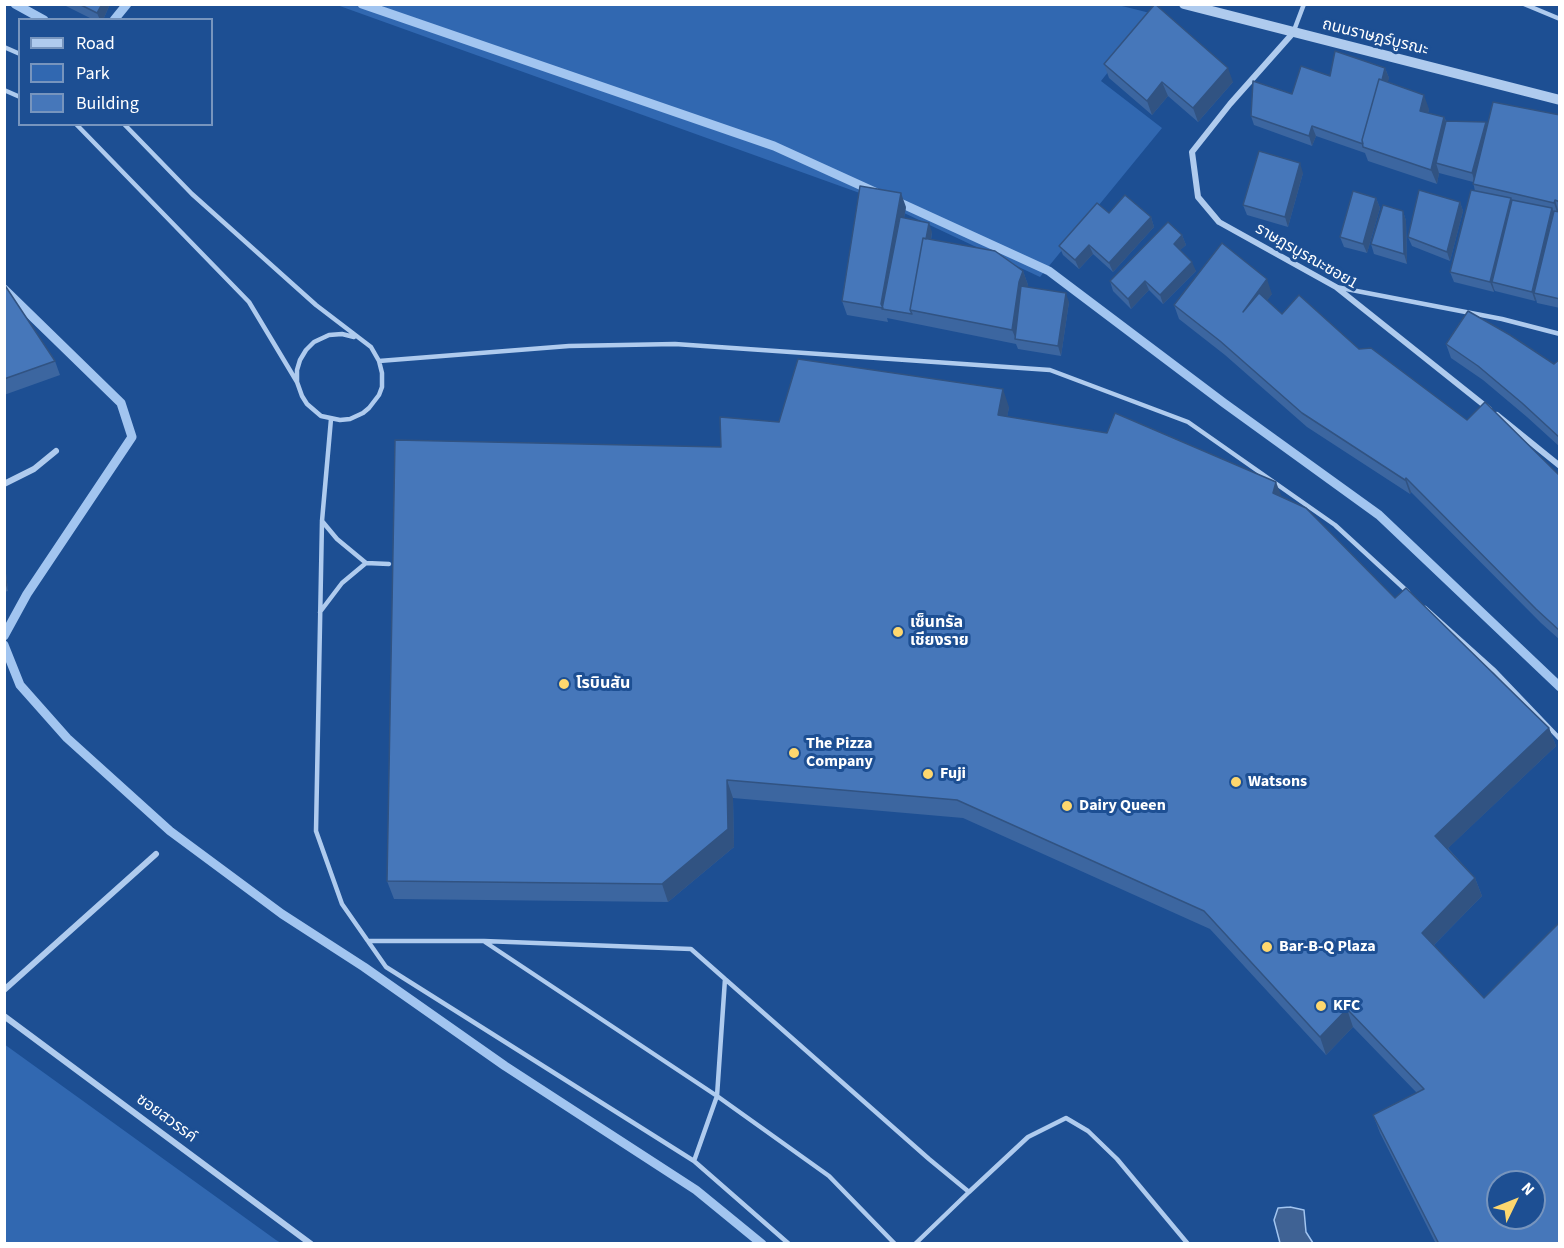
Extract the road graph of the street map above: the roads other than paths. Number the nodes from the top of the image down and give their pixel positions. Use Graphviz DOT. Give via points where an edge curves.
graph roads {
  1 [pos="1184,4"];
  2 [pos="1304,4"];
  3 [pos="1524,4"];
  4 [pos="1560,19"];
  5 [pos="1293,33"];
  6 [pos="4,47"];
  7 [pos="18,53"];
  8 [pos="4,90"];
  9 [pos="18,96"];
  10 [pos="1560,100"];
  11 [pos="78,126"];
  12 [pos="126,126"];
  13 [pos="1336,287"];
  14 [pos="1560,334"];
  15 [pos="356,337"];
  16 [pos="379,361"];
  17 [pos="297,382"];
  18 [pos="331,419"];
  19 [pos="56,451"];
  20 [pos="1560,466"];
  21 [pos="4,484"];
  22 [pos="322,521"];
  23 [pos="366,563"];
  24 [pos="389,564"];
  25 [pos="1411,594"];
  26 [pos="1419,602"];
  27 [pos="320,612"];
  28 [pos="1560,739"];
  29 [pos="156,854"];
  30 [pos="368,941"];
  31 [pos="484,941"];
  32 [pos="725,979"];
  33 [pos="4,990"];
  34 [pos="4,1016"];
  35 [pos="717,1096"];
  36 [pos="694,1161"];
  37 [pos="969,1192"];
  38 [pos="311,1244"];
  39 [pos="789,1244"];
  40 [pos="895,1244"];
  41 [pos="915,1244"];
  42 [pos="1188,1244"];
  1 -- 5 [label="street, ถนนราษฎร์บูรณะ"];
  2 -- 5 [label="lane"];
  3 -- 4 [label="lane"];
  5 -- 10 [label="street, ถนนราษฎร์บูรณะ"];
  5 -- 13 [label="street, ราษฎรบูรณะซอย1" via="1192,152 1198,197 1219,222"];
  6 -- 7 [label="lane"];
  8 -- 9 [label="lane"];
  11 -- 17 [label="lane" via="249,302"];
  12 -- 15 [label="lane" via="192,194"];
  13 -- 14 [label="lane"];
  13 -- 20 [label="street, ราษฎรบูรณะซอย1"];
  15 -- 16 [label="lane" via="371,347"];
  15 -- 17 [label="lane" via="329,335 314,342 300,360"];
  16 -- 18 [label="lane" via="382,387 375,402 350,419"];
  16 -- 25 [label="lane" via="569,346 675,344 1050,370 1188,422 1335,525"];
  17 -- 18 [label="lane" via="306,404"];
  18 -- 22 [label="lane"];
  19 -- 21 [label="street" via="34,469"];
  22 -- 23 [label="lane"];
  22 -- 27 [label="lane"];
  23 -- 24 [label="lane"];
  23 -- 27 [label="lane" via="342,583"];
  26 -- 28 [label="lane" via="1495,671"];
  27 -- 30 [label="lane" via="316,831 342,904"];
  29 -- 33 [label="street"];
  30 -- 31 [label="lane"];
  30 -- 36 [label="lane" via="386,967"];
  31 -- 32 [label="lane" via="691,949"];
  31 -- 35 [label="lane"];
  32 -- 35 [label="lane"];
  32 -- 37 [label="lane"];
  34 -- 38 [label="street, ซอยสวรรค์"];
  35 -- 36 [label="lane"];
  35 -- 40 [label="lane" via="828,1176"];
  36 -- 39 [label="lane"];
  37 -- 41 [label="lane"];
  37 -- 42 [label="lane" via="1028,1137 1066,1118 1088,1131 1117,1159"];
}
